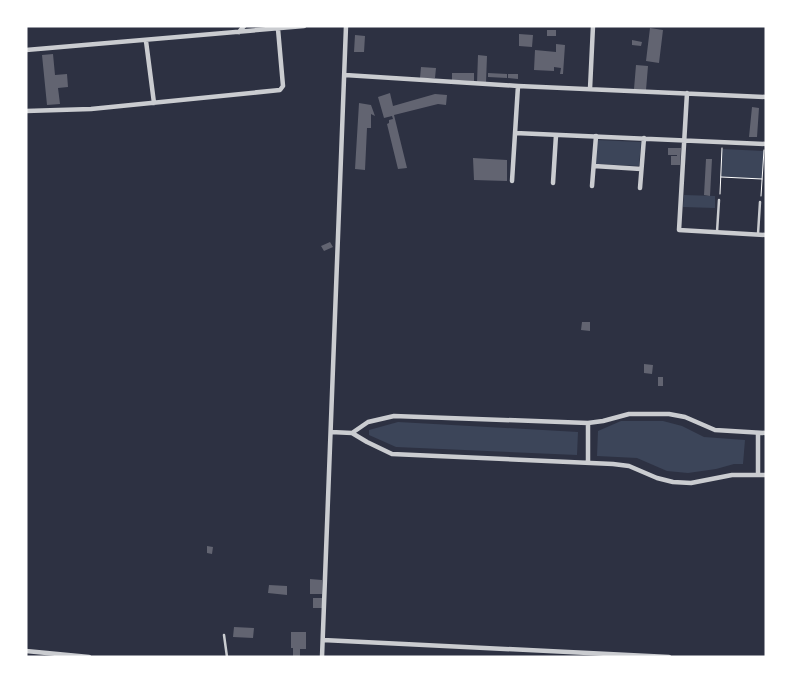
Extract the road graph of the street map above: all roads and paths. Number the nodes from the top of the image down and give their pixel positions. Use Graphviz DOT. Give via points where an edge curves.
graph roads {
  1 [pos="244,26"];
  2 [pos="304,26"];
  3 [pos="346,26"];
  4 [pos="593,26"];
  5 [pos="278,28"];
  6 [pos="239,32"];
  7 [pos="146,40"];
  8 [pos="26,50"];
  9 [pos="345,75"];
  10 [pos="518,86"];
  11 [pos="590,89"];
  12 [pos="687,93"];
  13 [pos="766,97"];
  14 [pos="154,103"];
  15 [pos="26,111"];
  16 [pos="515,133"];
  17 [pos="556,135"];
  18 [pos="596,136"];
  19 [pos="644,138"];
  20 [pos="684,140"];
  21 [pos="723,142"];
  22 [pos="765,144"];
  23 [pos="594,166"];
  24 [pos="641,169"];
  25 [pos="721,177"];
  26 [pos="762,179"];
  27 [pos="512,181"];
  28 [pos="553,183"];
  29 [pos="592,186"];
  30 [pos="640,188"];
  31 [pos="719,200"];
  32 [pos="760,202"];
  33 [pos="717,232"];
  34 [pos="758,234"];
  35 [pos="766,235"];
  36 [pos="588,423"];
  37 [pos="331,432"];
  38 [pos="352,433"];
  39 [pos="758,433"];
  40 [pos="766,433"];
  41 [pos="588,463"];
  42 [pos="758,475"];
  43 [pos="766,475"];
  44 [pos="224,635"];
  45 [pos="323,640"];
  46 [pos="26,651"];
  47 [pos="90,657"];
  48 [pos="227,657"];
  49 [pos="322,657"];
  50 [pos="668,657"];
  1 -- 6 [label="street"];
  2 -- 5 [label="street"];
  3 -- 9 [label="street"];
  4 -- 11 [label="street"];
  5 -- 6 [label="street"];
  5 -- 14 [label="street" via="284,86 280,90"];
  6 -- 7 [label="street"];
  7 -- 8 [label="street"];
  7 -- 14 [label="street"];
  9 -- 10 [label="street"];
  9 -- 37 [label="street"];
  10 -- 11 [label="street"];
  10 -- 16 [label="street"];
  11 -- 12 [label="street"];
  12 -- 13 [label="street"];
  12 -- 20 [label="street"];
  14 -- 15 [label="street"];
  16 -- 17 [label="street"];
  16 -- 27 [label="street"];
  17 -- 18 [label="street"];
  17 -- 28 [label="street"];
  18 -- 19 [label="street"];
  18 -- 23 [label="street"];
  19 -- 20 [label="street"];
  19 -- 24 [label="street"];
  20 -- 21 [label="street"];
  20 -- 33 [label="street" via="679,230"];
  21 -- 22 [label="street"];
  21 -- 25 [label="path"];
  22 -- 26 [label="path"];
  23 -- 24 [label="street"];
  23 -- 29 [label="street"];
  24 -- 30 [label="street"];
  25 -- 26 [label="path"];
  25 -- 31 [label="path"];
  26 -- 32 [label="path"];
  31 -- 33 [label="lane"];
  32 -- 34 [label="lane"];
  33 -- 34 [label="street"];
  34 -- 35 [label="street"];
  36 -- 38 [label="street" via="394,416 368,422"];
  36 -- 39 [label="street" via="629,414 670,414 715,430"];
  36 -- 41 [label="street"];
  37 -- 38 [label="street"];
  37 -- 45 [label="street"];
  38 -- 41 [label="street" via="392,454"];
  39 -- 40 [label="street"];
  39 -- 42 [label="street"];
  41 -- 42 [label="street" via="629,466 673,482"];
  42 -- 43 [label="street"];
  44 -- 48 [label="lane"];
  45 -- 49 [label="street"];
  45 -- 50 [label="street"];
  46 -- 47 [label="street"];
}
